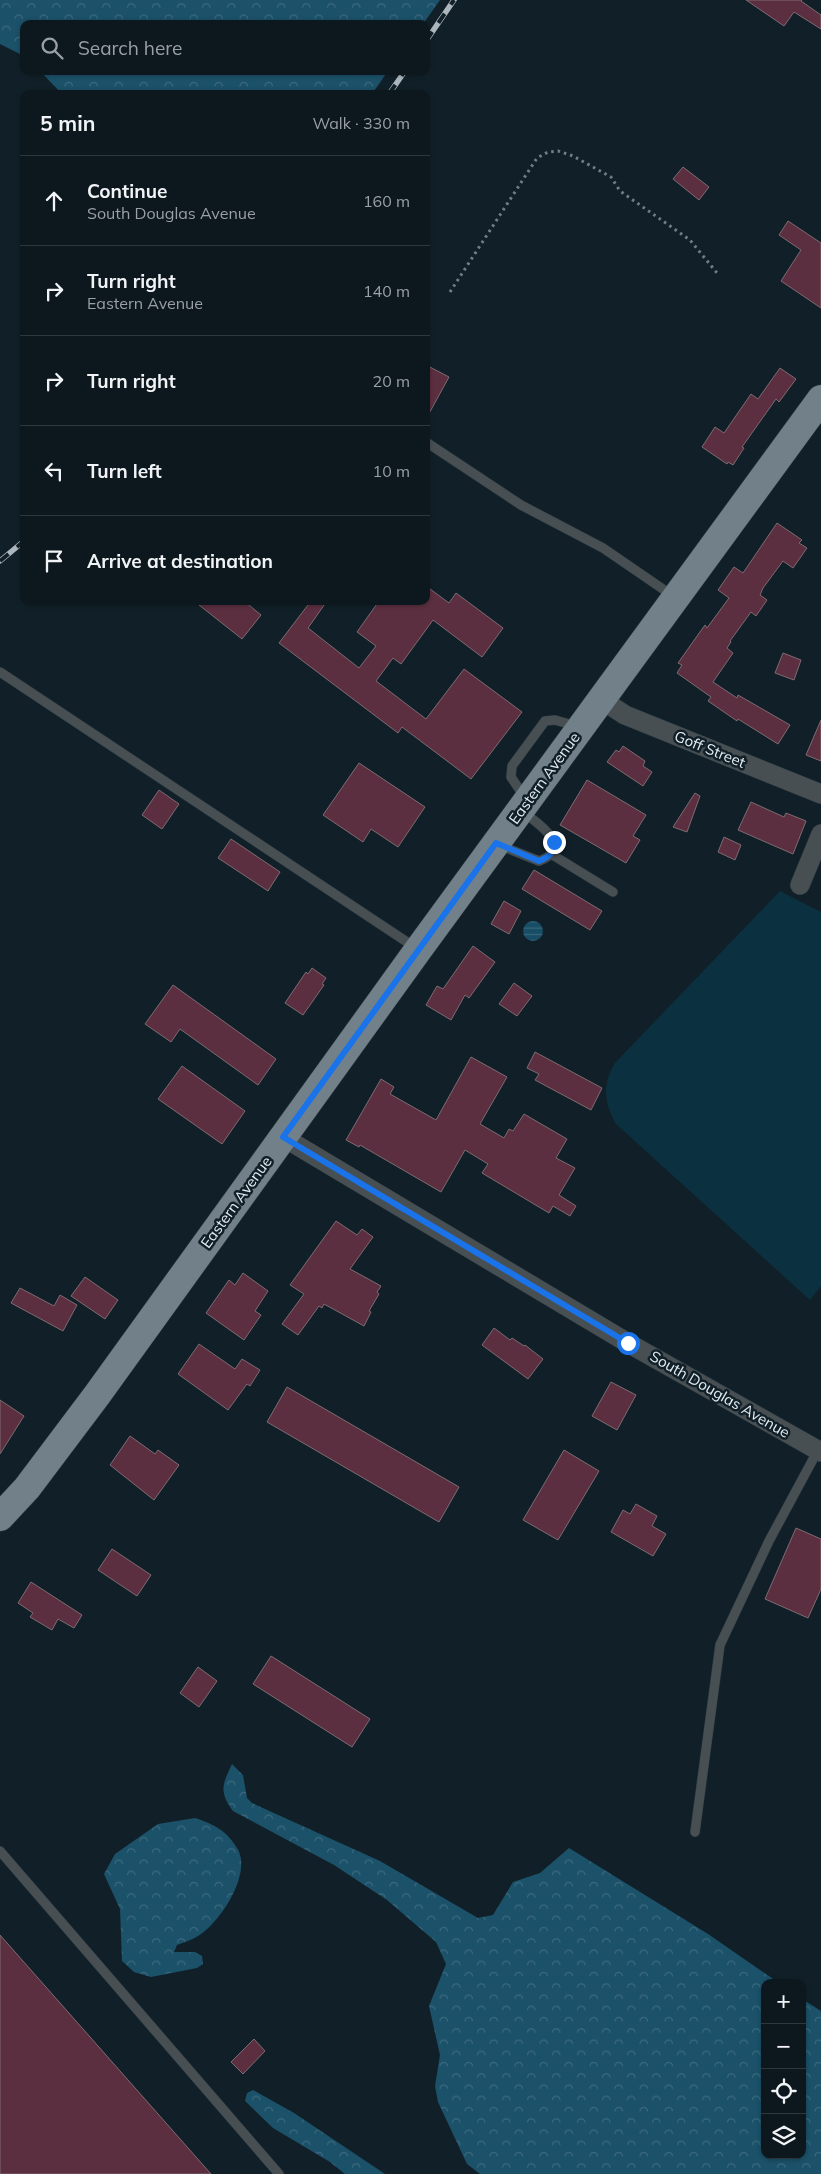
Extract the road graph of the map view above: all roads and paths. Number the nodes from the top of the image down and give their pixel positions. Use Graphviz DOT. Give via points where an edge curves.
graph roads {
  1 [pos="717,273"];
  2 [pos="450,292"];
  3 [pos="821,399"];
  4 [pos="430,445"];
  5 [pos="676,597"];
  6 [pos="0,672"];
  7 [pos="602,700"];
  8 [pos="821,794"];
  9 [pos="524,806"];
  10 [pos="821,834"];
  11 [pos="496,843"];
  12 [pos="551,854"];
  13 [pos="800,885"];
  14 [pos="613,892"];
  15 [pos="418,950"];
  16 [pos="283,1137"];
  17 [pos="820,1451"];
  18 [pos="0,1517"];
  19 [pos="694,1832"];
  20 [pos="0,1851"];
  21 [pos="279,2174"];
  1 -- 2 [label="path" via="690,240 620,192 611,177 558,151 537,158"];
  3 -- 5 [label="main road, Eastern Avenue"];
  4 -- 5 [label="lane" via="521,505 603,548"];
  5 -- 7 [label="main road, Eastern Avenue"];
  6 -- 15 [label="lane"];
  7 -- 8 [label="street, Goff Street" via="624,715"];
  7 -- 9 [label="main road, Eastern Avenue"];
  9 -- 11 [label="main road, Eastern Avenue"];
  9 -- 12 [label="lane" via="550,834 554,842"];
  10 -- 13 [label="street"];
  11 -- 12 [label="lane" via="539,861"];
  11 -- 15 [label="main road, Eastern Avenue"];
  12 -- 14 [label="lane"];
  15 -- 16 [label="main road, Eastern Avenue"];
  16 -- 17 [label="street, South Douglas Avenue" via="613,1334"];
  16 -- 18 [label="main road, Eastern Avenue" via="97,1395 27,1488"];
  17 -- 19 [label="lane" via="769,1541 720,1645"];
  20 -- 21 [label="lane"];
}
